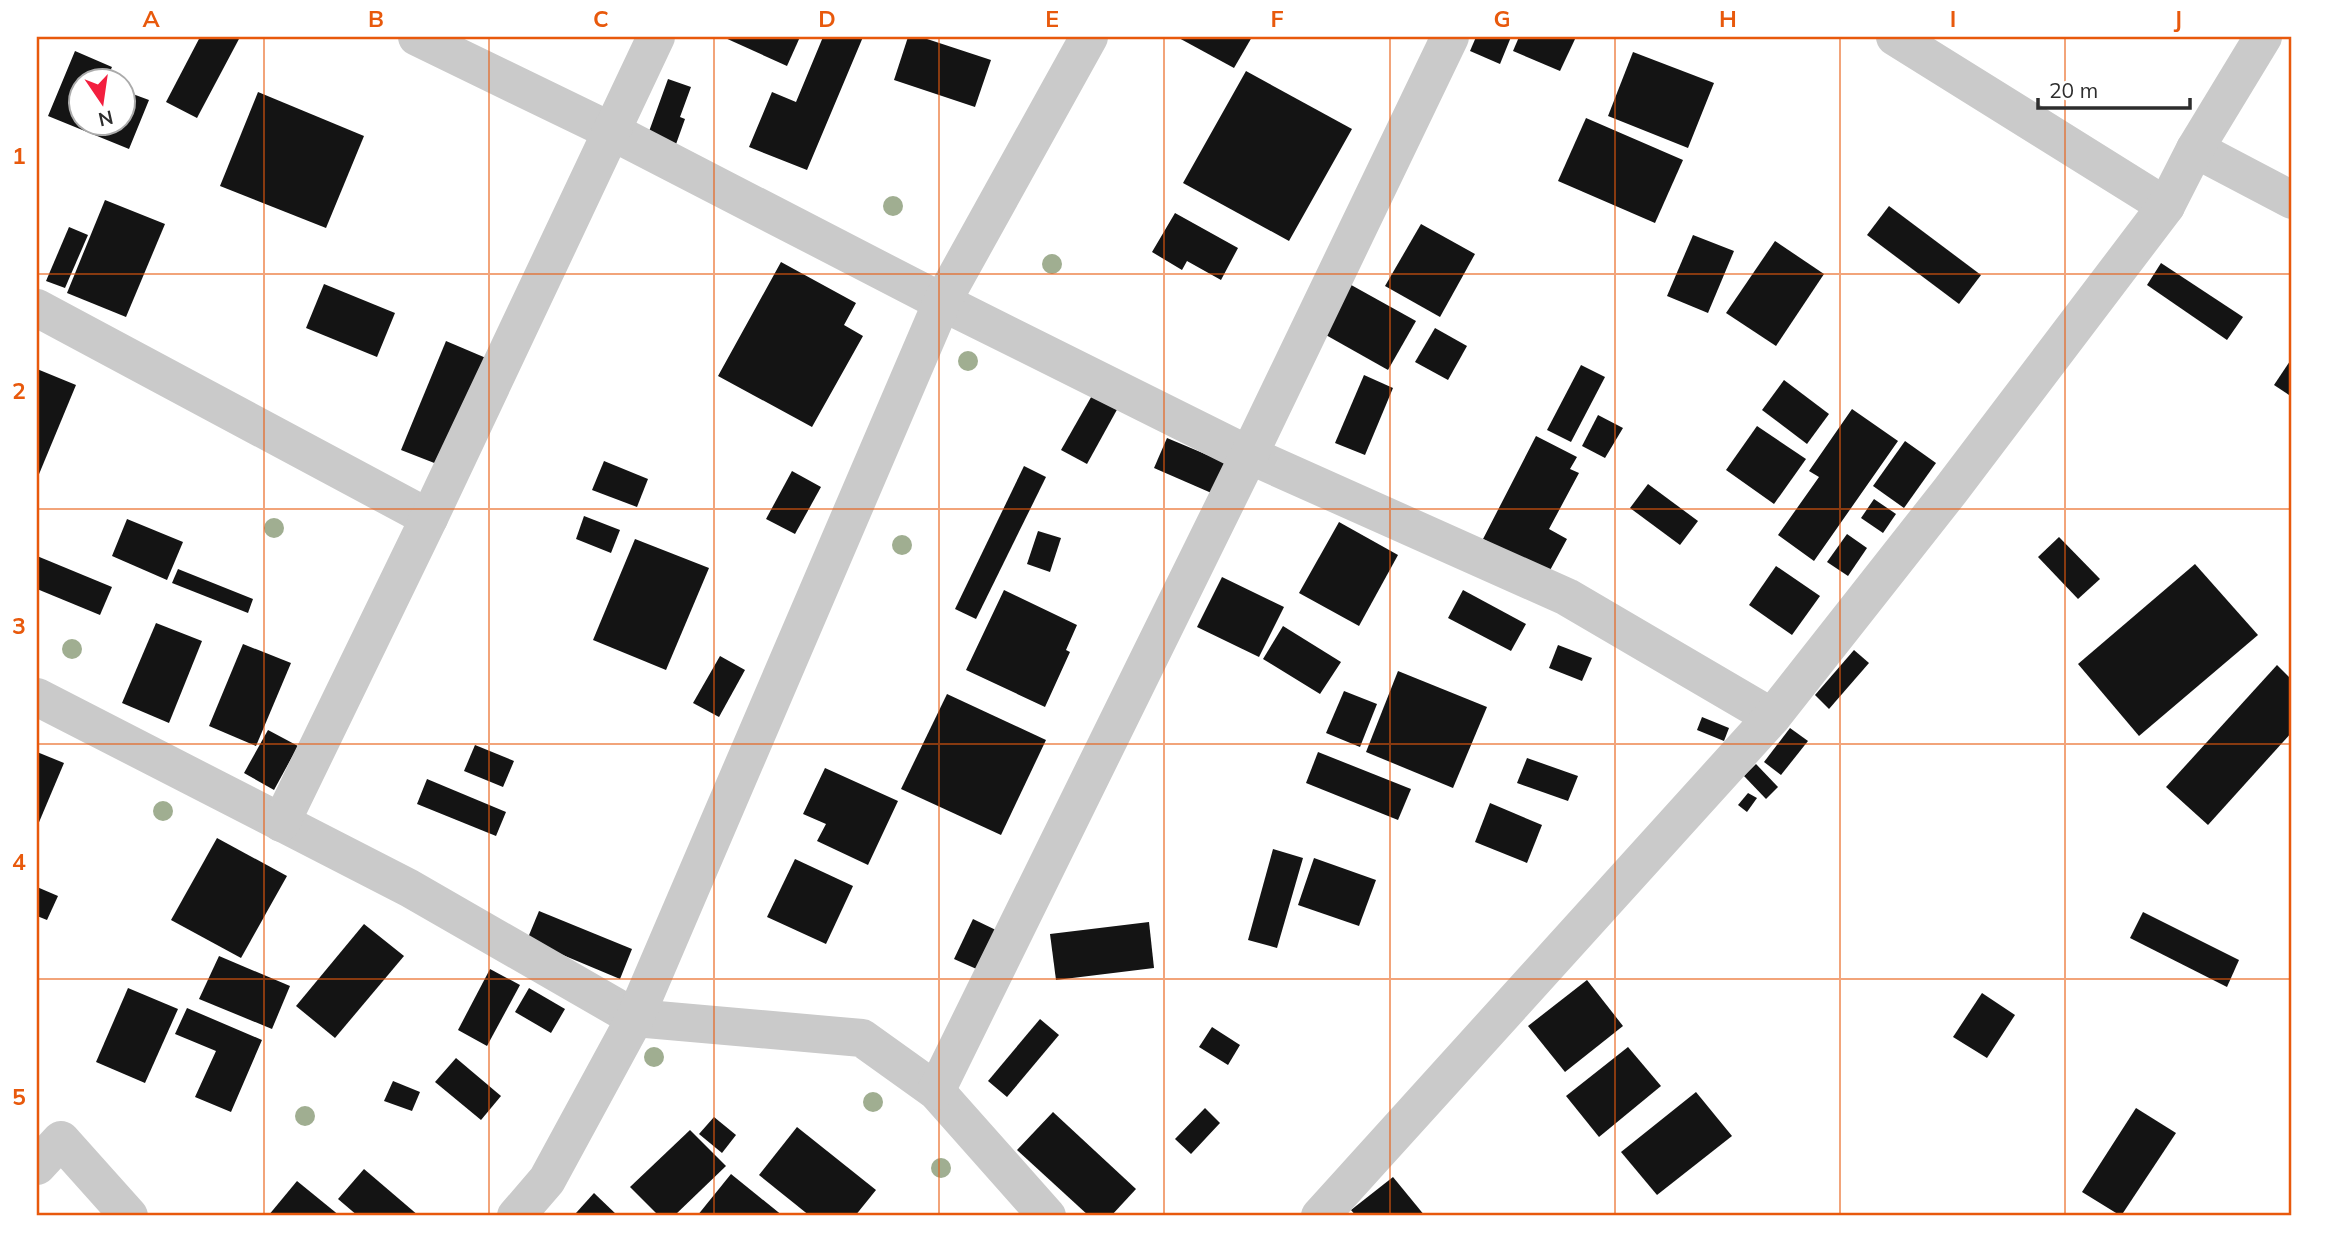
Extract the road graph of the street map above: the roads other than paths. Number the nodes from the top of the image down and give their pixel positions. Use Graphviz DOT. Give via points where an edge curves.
graph roads {
  1 [pos="416,37"];
  2 [pos="656,37"];
  3 [pos="1089,37"];
  4 [pos="1450,37"];
  5 [pos="1895,37"];
  6 [pos="2263,37"];
  7 [pos="611,131"];
  8 [pos="2194,149"];
  9 [pos="2292,200"];
  10 [pos="2166,206"];
  11 [pos="942,302"];
  12 [pos="37,308"];
  13 [pos="1249,455"];
  14 [pos="429,518"];
  15 [pos="37,697"];
  16 [pos="1772,717"];
  17 [pos="281,824"];
  18 [pos="635,1018"];
  19 [pos="936,1091"];
  20 [pos="45,1145"];
  21 [pos="130,1216"];
  22 [pos="516,1216"];
  23 [pos="1047,1216"];
  24 [pos="1320,1216"];
  1 -- 7 [label="street"];
  2 -- 7 [label="street"];
  3 -- 11 [label="street"];
  4 -- 13 [label="street"];
  5 -- 10 [label="street"];
  6 -- 8 [label="street"];
  7 -- 11 [label="street"];
  7 -- 14 [label="street"];
  8 -- 9 [label="street"];
  8 -- 10 [label="street"];
  10 -- 16 [label="street"];
  11 -- 13 [label="street"];
  11 -- 18 [label="street"];
  12 -- 14 [label="street"];
  13 -- 16 [label="street" via="1567,597"];
  13 -- 19 [label="street"];
  14 -- 17 [label="street"];
  15 -- 17 [label="street"];
  16 -- 24 [label="street"];
  17 -- 18 [label="street" via="409,888"];
  18 -- 19 [label="street" via="862,1038"];
  18 -- 22 [label="street" via="547,1180"];
  19 -- 23 [label="street"];
  20 -- 21 [label="street"];
}
